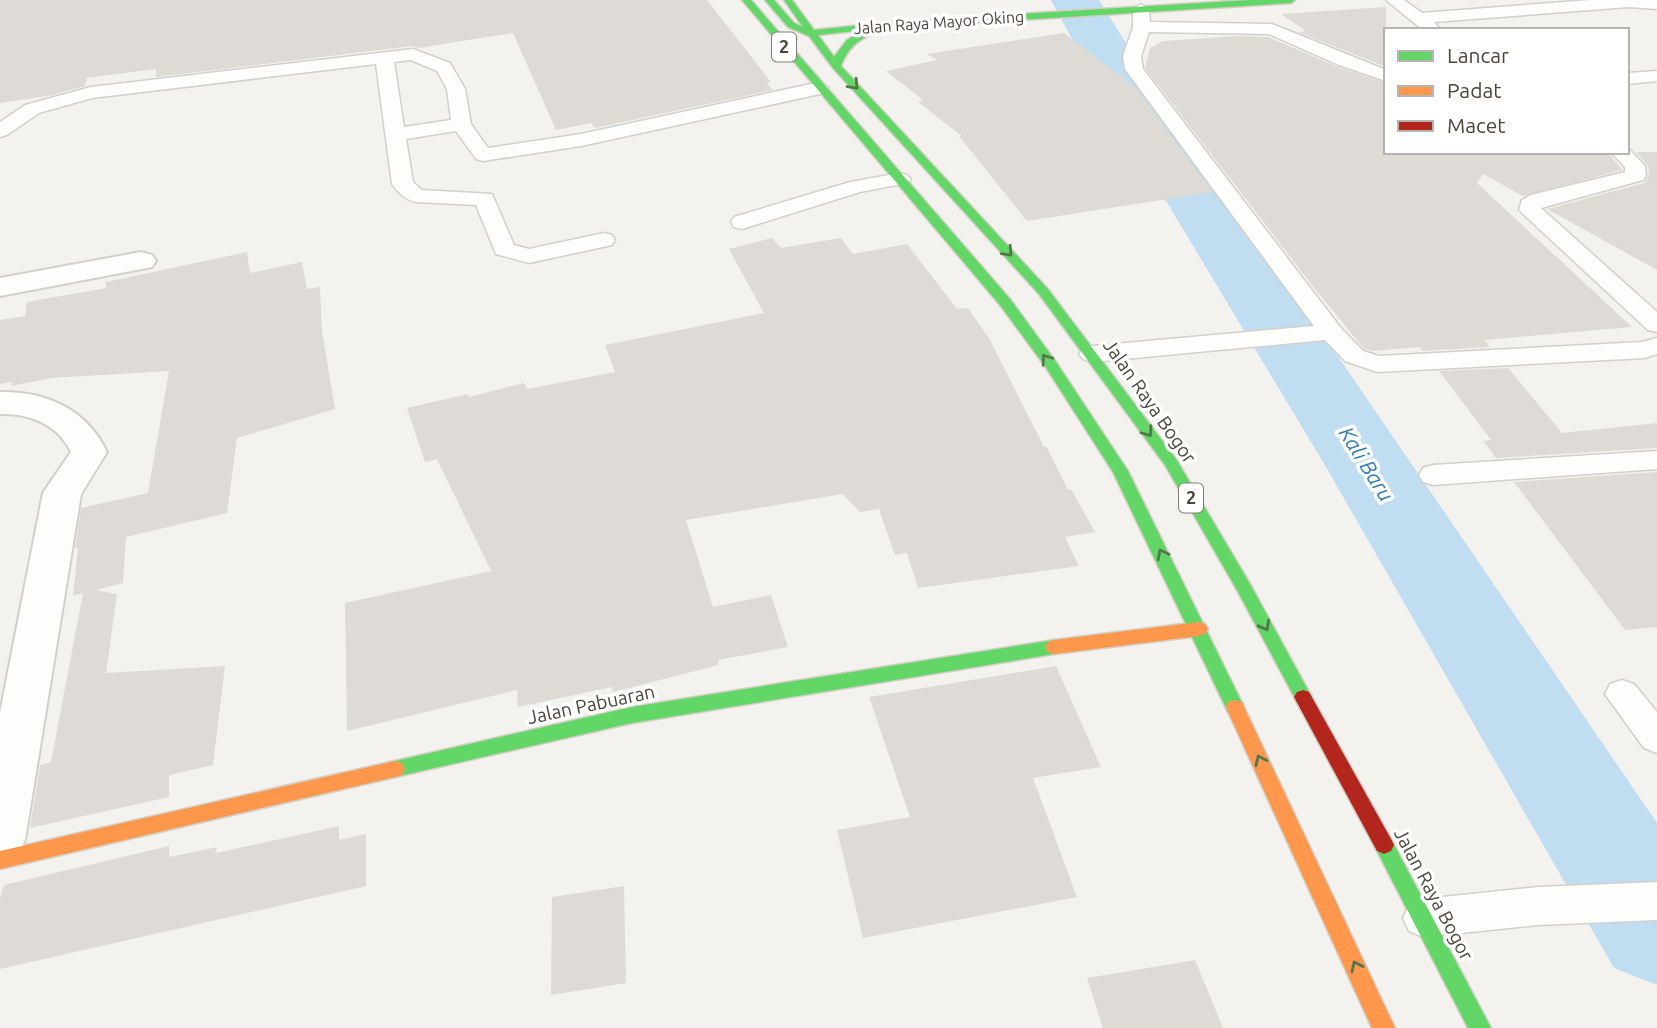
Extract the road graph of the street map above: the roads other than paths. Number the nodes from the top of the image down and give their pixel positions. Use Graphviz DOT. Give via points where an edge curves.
graph roads {
  1 [pos="769,0"];
  2 [pos="788,0"];
  3 [pos="1031,0"];
  4 [pos="1291,0"];
  5 [pos="1394,0"];
  6 [pos="746,2"];
  7 [pos="1241,3"];
  8 [pos="1657,4"];
  9 [pos="855,12"];
  10 [pos="1142,18"];
  11 [pos="1418,18"];
  12 [pos="892,25"];
  13 [pos="1262,28"];
  14 [pos="1431,28"];
  15 [pos="810,33"];
  16 [pos="384,57"];
  17 [pos="836,66"];
  18 [pos="1384,75"];
  19 [pos="1657,76"];
  20 [pos="1629,79"];
  21 [pos="820,88"];
  22 [pos="461,124"];
  23 [pos="0,131"];
  24 [pos="398,134"];
  25 [pos="1623,154"];
  26 [pos="483,155"];
  27 [pos="900,179"];
  28 [pos="484,199"];
  29 [pos="742,222"];
  30 [pos="604,240"];
  31 [pos="141,261"];
  32 [pos="0,287"];
  33 [pos="1657,325"];
  34 [pos="1331,332"];
  35 [pos="1657,346"];
  36 [pos="1092,354"];
  37 [pos="0,403"];
  38 [pos="1657,460"];
  39 [pos="1433,475"];
  40 [pos="1199,629"];
  41 [pos="1622,694"];
  42 [pos="1657,738"];
  43 [pos="0,840"];
  44 [pos="0,860"];
  45 [pos="1657,901"];
  46 [pos="1423,918"];
  47 [pos="1384,1028"];
  48 [pos="1480,1028"];
  1 -- 15 [label="main road" via="791,25"];
  2 -- 15 [label="main road, Jalan Raya Bogor / 2" via="807,15"];
  3 -- 9 [label="main road, Jalan Raya Mayor Oking"];
  4 -- 7 [label="main road, Jalan Raya Mayor Oking"];
  5 -- 11 [label="lane"];
  6 -- 21 [label="main road, 2"];
  7 -- 10 [label="main road, Jalan Raya Mayor Oking"];
  7 -- 13 [label="lane"];
  8 -- 11 [label="lane" via="1629,2"];
  10 -- 12 [label="main road, Jalan Raya Mayor Oking" via="1123,10"];
  10 -- 13 [label="lane"];
  10 -- 34 [label="lane" via="1132,56 1134,69"];
  11 -- 14 [label="lane"];
  12 -- 15 [label="main road, Jalan Raya Mayor Oking"];
  12 -- 17 [label="main road" via="849,41 839,50"];
  13 -- 18 [label="lane" via="1280,31"];
  15 -- 17 [label="main road, Jalan Raya Bogor / 2"];
  16 -- 22 [label="lane" via="413,54 444,67 456,89"];
  16 -- 23 [label="lane" via="81,95 32,109"];
  16 -- 24 [label="lane"];
  17 -- 36 [label="main road, Jalan Raya Bogor / 2, one-way" via="1044,291"];
  19 -- 20 [label="lane"];
  21 -- 26 [label="lane" via="581,140"];
  21 -- 27 [label="main road, 2"];
  22 -- 24 [label="lane"];
  22 -- 26 [label="lane"];
  24 -- 28 [label="lane" via="403,184 408,191 416,196"];
  25 -- 33 [label="lane" via="1636,166 1636,176 1539,200 1530,210"];
  26 -- 28 [label="lane"];
  27 -- 29 [label="lane" via="857,186"];
  40 -- 27 [label="main road, 2, one-way" via="1120,471 1058,376 1005,302"];
  28 -- 30 [label="lane" via="504,248 529,256"];
  31 -- 32 [label="street"];
  34 -- 35 [label="lane" via="1354,356 1377,364"];
  34 -- 36 [label="lane"];
  36 -- 46 [label="main road, Jalan Raya Bogor / 2, one-way" via="1171,463"];
  37 -- 43 [label="street" via="31,404 73,425 89,452 62,493"];
  38 -- 39 [label="lane"];
  40 -- 44 [label="main road, Jalan Pabuaran" via="1051,647 632,715"];
  47 -- 40 [label="main road, 2, one-way"];
  41 -- 42 [label="lane"];
  45 -- 46 [label="lane" via="1538,906"];
  46 -- 48 [label="main road, Jalan Raya Bogor / 2"];
}
